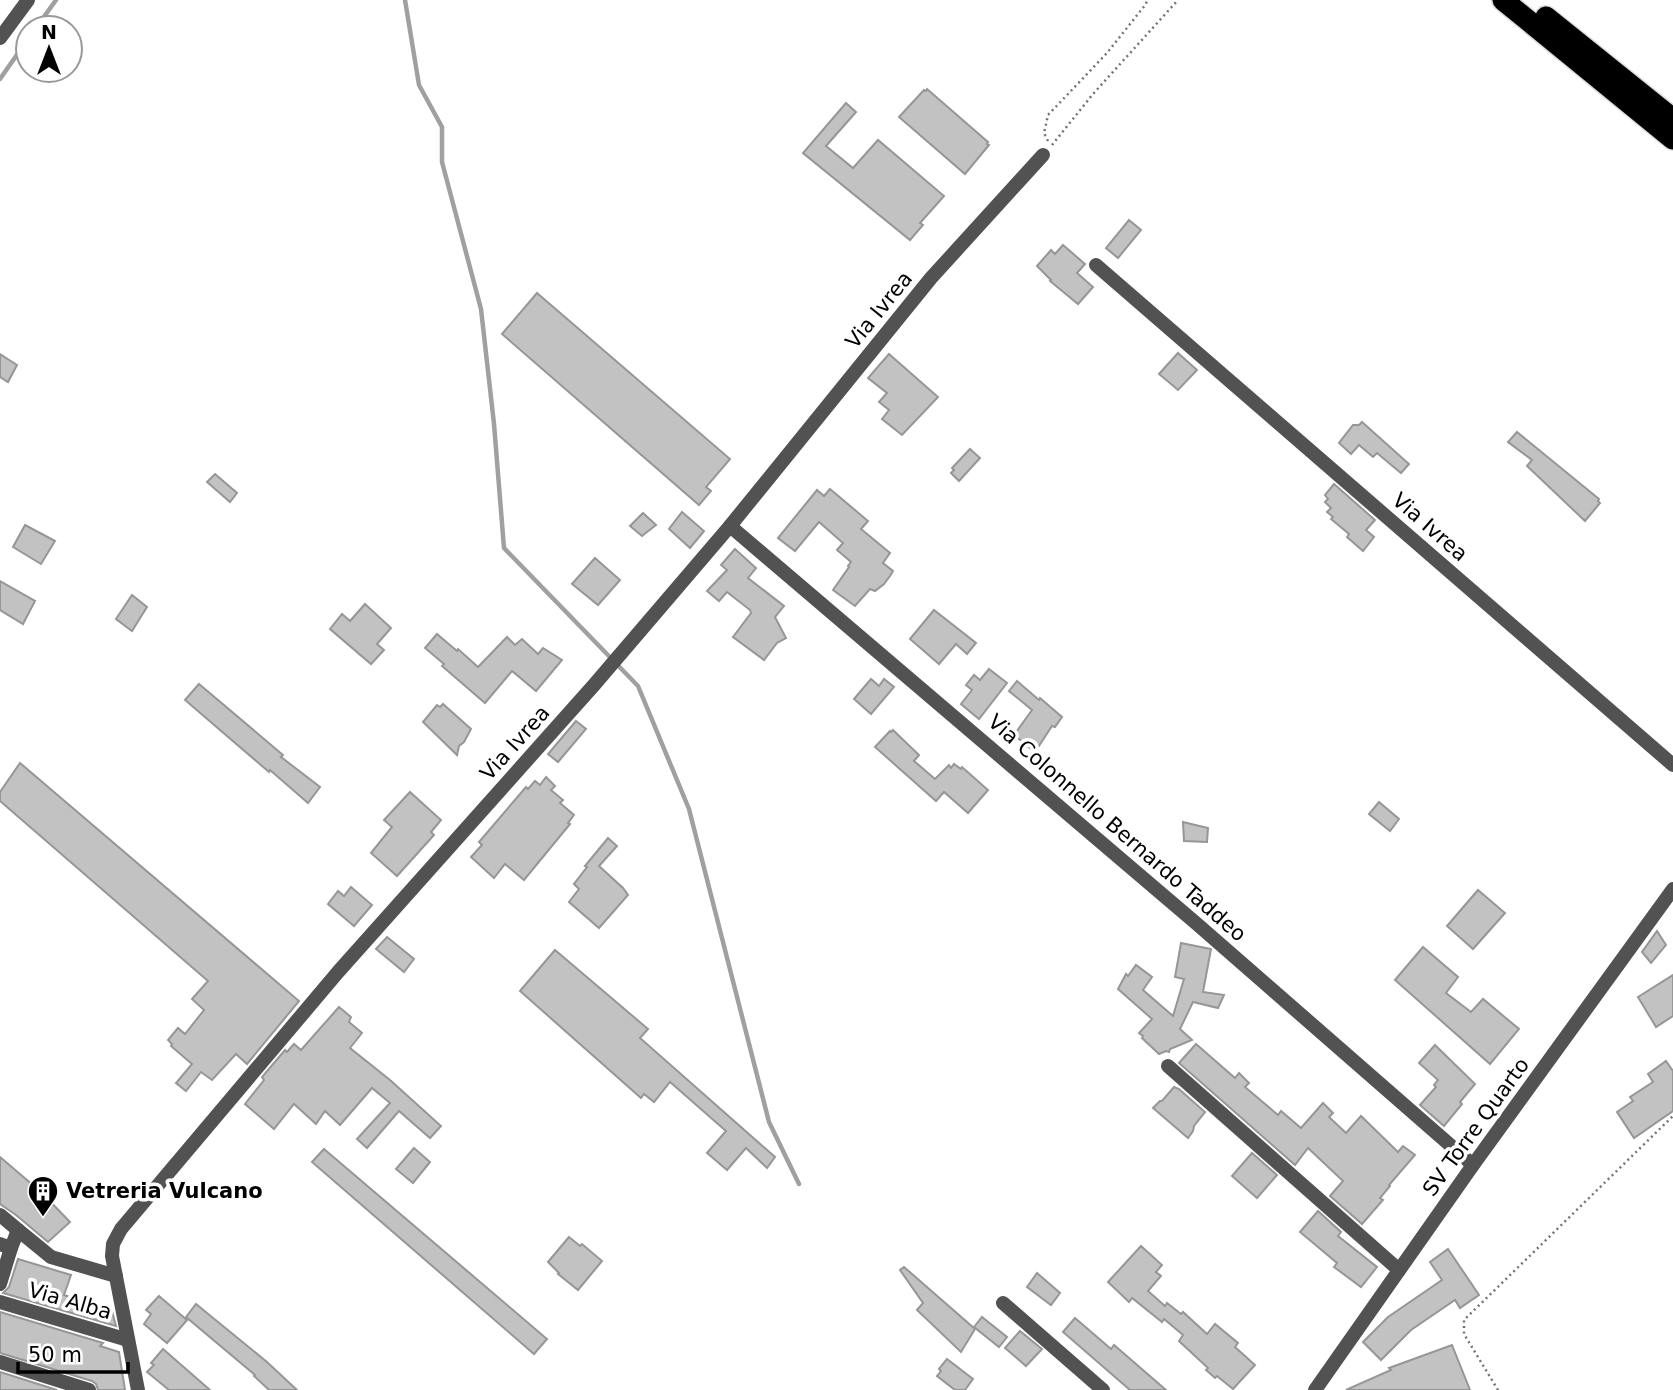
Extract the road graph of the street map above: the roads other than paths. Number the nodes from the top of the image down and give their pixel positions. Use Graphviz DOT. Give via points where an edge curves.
graph roads {
  1 [pos="28,0"];
  2 [pos="1503,0"];
  3 [pos="1525,0"];
  4 [pos="0,38"];
  5 [pos="1673,119"];
  6 [pos="1673,139"];
  7 [pos="1043,155"];
  8 [pos="1096,265"];
  9 [pos="730,526"];
  10 [pos="1673,765"];
  11 [pos="1673,889"];
  12 [pos="1168,1066"];
  13 [pos="1473,1165"];
  14 [pos="0,1215"];
  15 [pos="18,1230"];
  16 [pos="6,1246"];
  17 [pos="1399,1270"];
  18 [pos="116,1276"];
  19 [pos="0,1284"];
  20 [pos="0,1302"];
  21 [pos="1003,1303"];
  22 [pos="128,1340"];
  23 [pos="0,1362"];
  24 [pos="89,1390"];
  25 [pos="138,1390"];
  26 [pos="1103,1390"];
  27 [pos="1315,1390"];
  1 -- 4 [label="street"];
  2 -- 6 [label="highway"];
  3 -- 5 [label="highway"];
  7 -- 9 [label="street, Via Ivrea" via="931,278"];
  8 -- 10 [label="street, Via Ivrea"];
  9 -- 13 [label="street, Via Colonnello Bernardo Taddeo"];
  9 -- 18 [label="street, Via Ivrea" via="338,972 121,1229 113,1244"];
  11 -- 13 [label="street, SV Torre Quarto"];
  12 -- 17 [label="street"];
  13 -- 17 [label="street, SV Torre Quarto"];
  14 -- 15 [label="street"];
  15 -- 16 [label="street"];
  15 -- 18 [label="street" via="51,1257"];
  16 -- 19 [label="street"];
  17 -- 27 [label="street, SV Torre Quarto"];
  18 -- 22 [label="street, Via Ivrea"];
  20 -- 22 [label="street, Via Alba"];
  21 -- 26 [label="street"];
  22 -- 25 [label="street, Via Ivrea"];
  23 -- 24 [label="street"];
}
